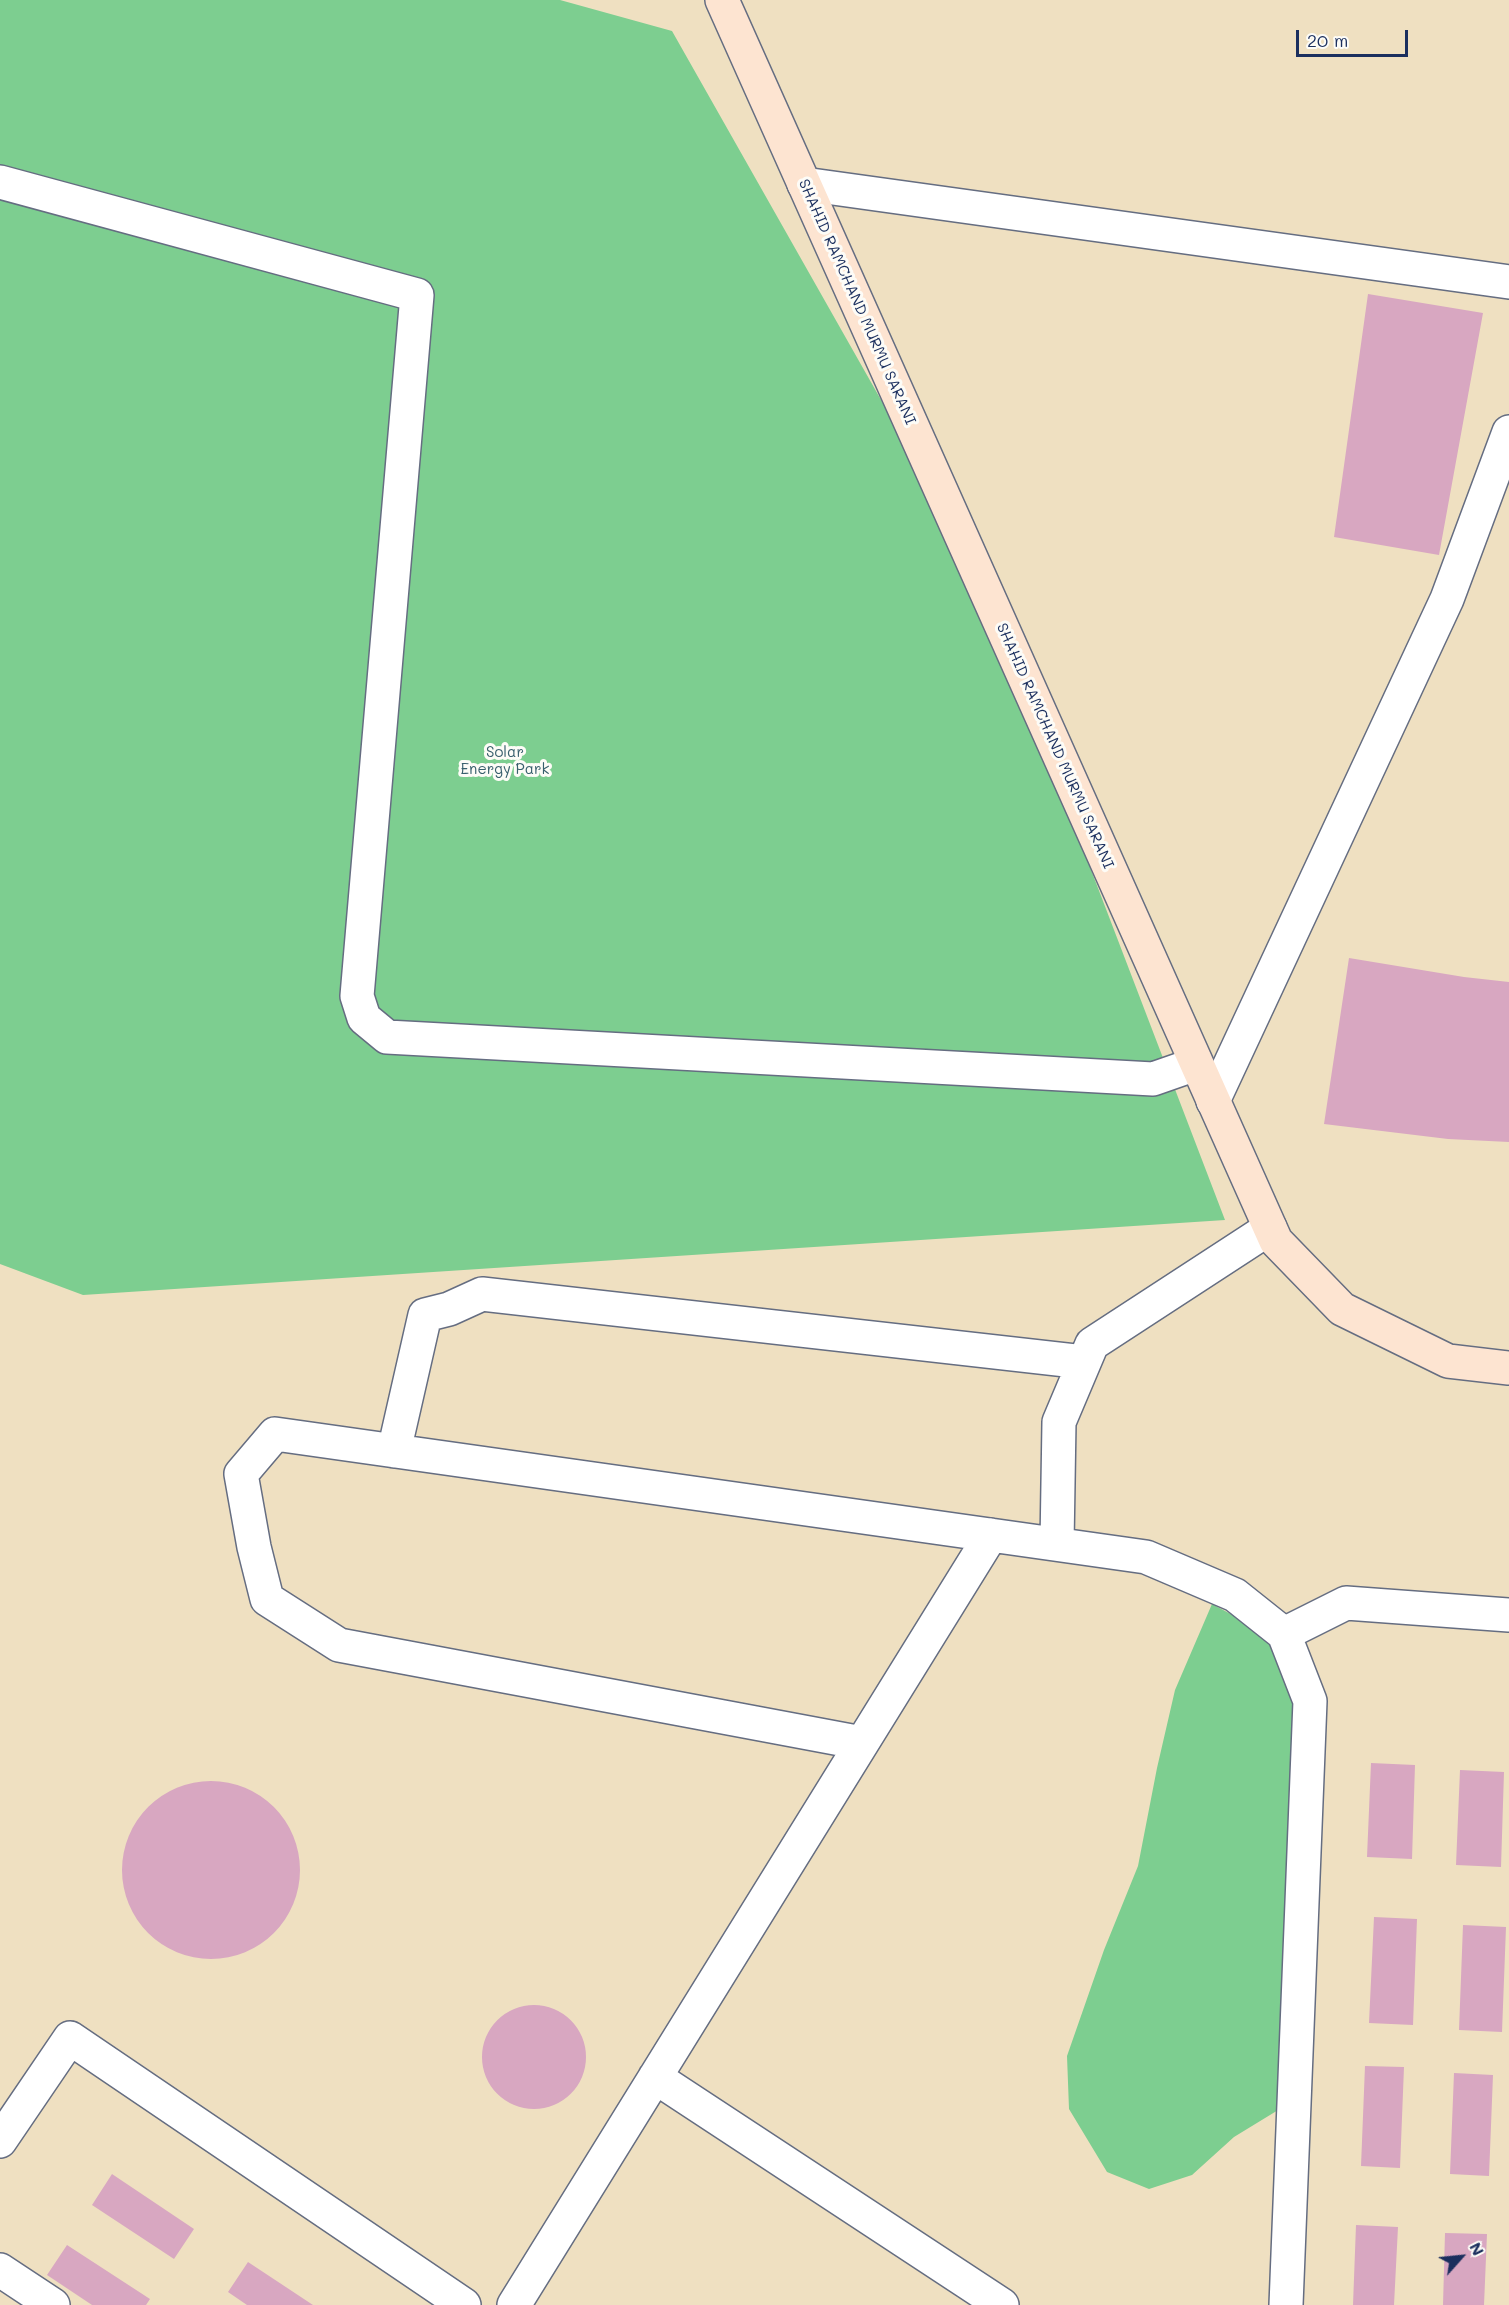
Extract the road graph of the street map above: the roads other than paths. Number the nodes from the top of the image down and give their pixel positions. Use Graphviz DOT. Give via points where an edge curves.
graph roads {
  1 [pos="722,0"];
  2 [pos="0,182"];
  3 [pos="804,184"];
  4 [pos="1509,282"];
  5 [pos="1509,432"];
  6 [pos="1196,1064"];
  7 [pos="1213,1101"];
  8 [pos="1270,1228"];
  9 [pos="1084,1362"];
  10 [pos="1509,1368"];
  11 [pos="394,1451"];
  12 [pos="992,1535"];
  13 [pos="1057,1544"];
  14 [pos="1509,1615"];
  15 [pos="1284,1634"];
  16 [pos="862,1743"];
  17 [pos="655,2077"];
  18 [pos="0,2141"];
  19 [pos="0,2271"];
  20 [pos="53,2305"];
  21 [pos="464,2305"];
  22 [pos="514,2305"];
  23 [pos="1002,2305"];
  24 [pos="1286,2305"];
  1 -- 3 [label="street, SHAHID RAMCHAND MURMU SARANI"];
  2 -- 6 [label="street" via="417,295 357,996 364,1018 387,1037 1153,1079"];
  3 -- 4 [label="street"];
  3 -- 6 [label="street, SHAHID RAMCHAND MURMU SARANI"];
  5 -- 7 [label="street" via="1447,599"];
  6 -- 7 [label="street, SHAHID RAMCHAND MURMU SARANI"];
  7 -- 8 [label="street, SHAHID RAMCHAND MURMU SARANI"];
  8 -- 9 [label="street" via="1092,1344"];
  8 -- 10 [label="street, SHAHID RAMCHAND MURMU SARANI" via="1276,1241 1342,1309 1448,1361"];
  9 -- 11 [label="street" via="482,1294 449,1310 425,1315"];
  9 -- 13 [label="street" via="1059,1422"];
  11 -- 12 [label="street"];
  11 -- 16 [label="street" via="275,1434 241,1474 267,1599 339,1646"];
  12 -- 13 [label="street"];
  12 -- 16 [label="street"];
  13 -- 15 [label="street" via="1146,1557 1235,1595"];
  14 -- 15 [label="street" via="1346,1603"];
  15 -- 24 [label="street" via="1310,1701"];
  16 -- 17 [label="street"];
  17 -- 22 [label="street"];
  17 -- 23 [label="street"];
  18 -- 21 [label="street" via="70,2038"];
  19 -- 20 [label="street"];
}
